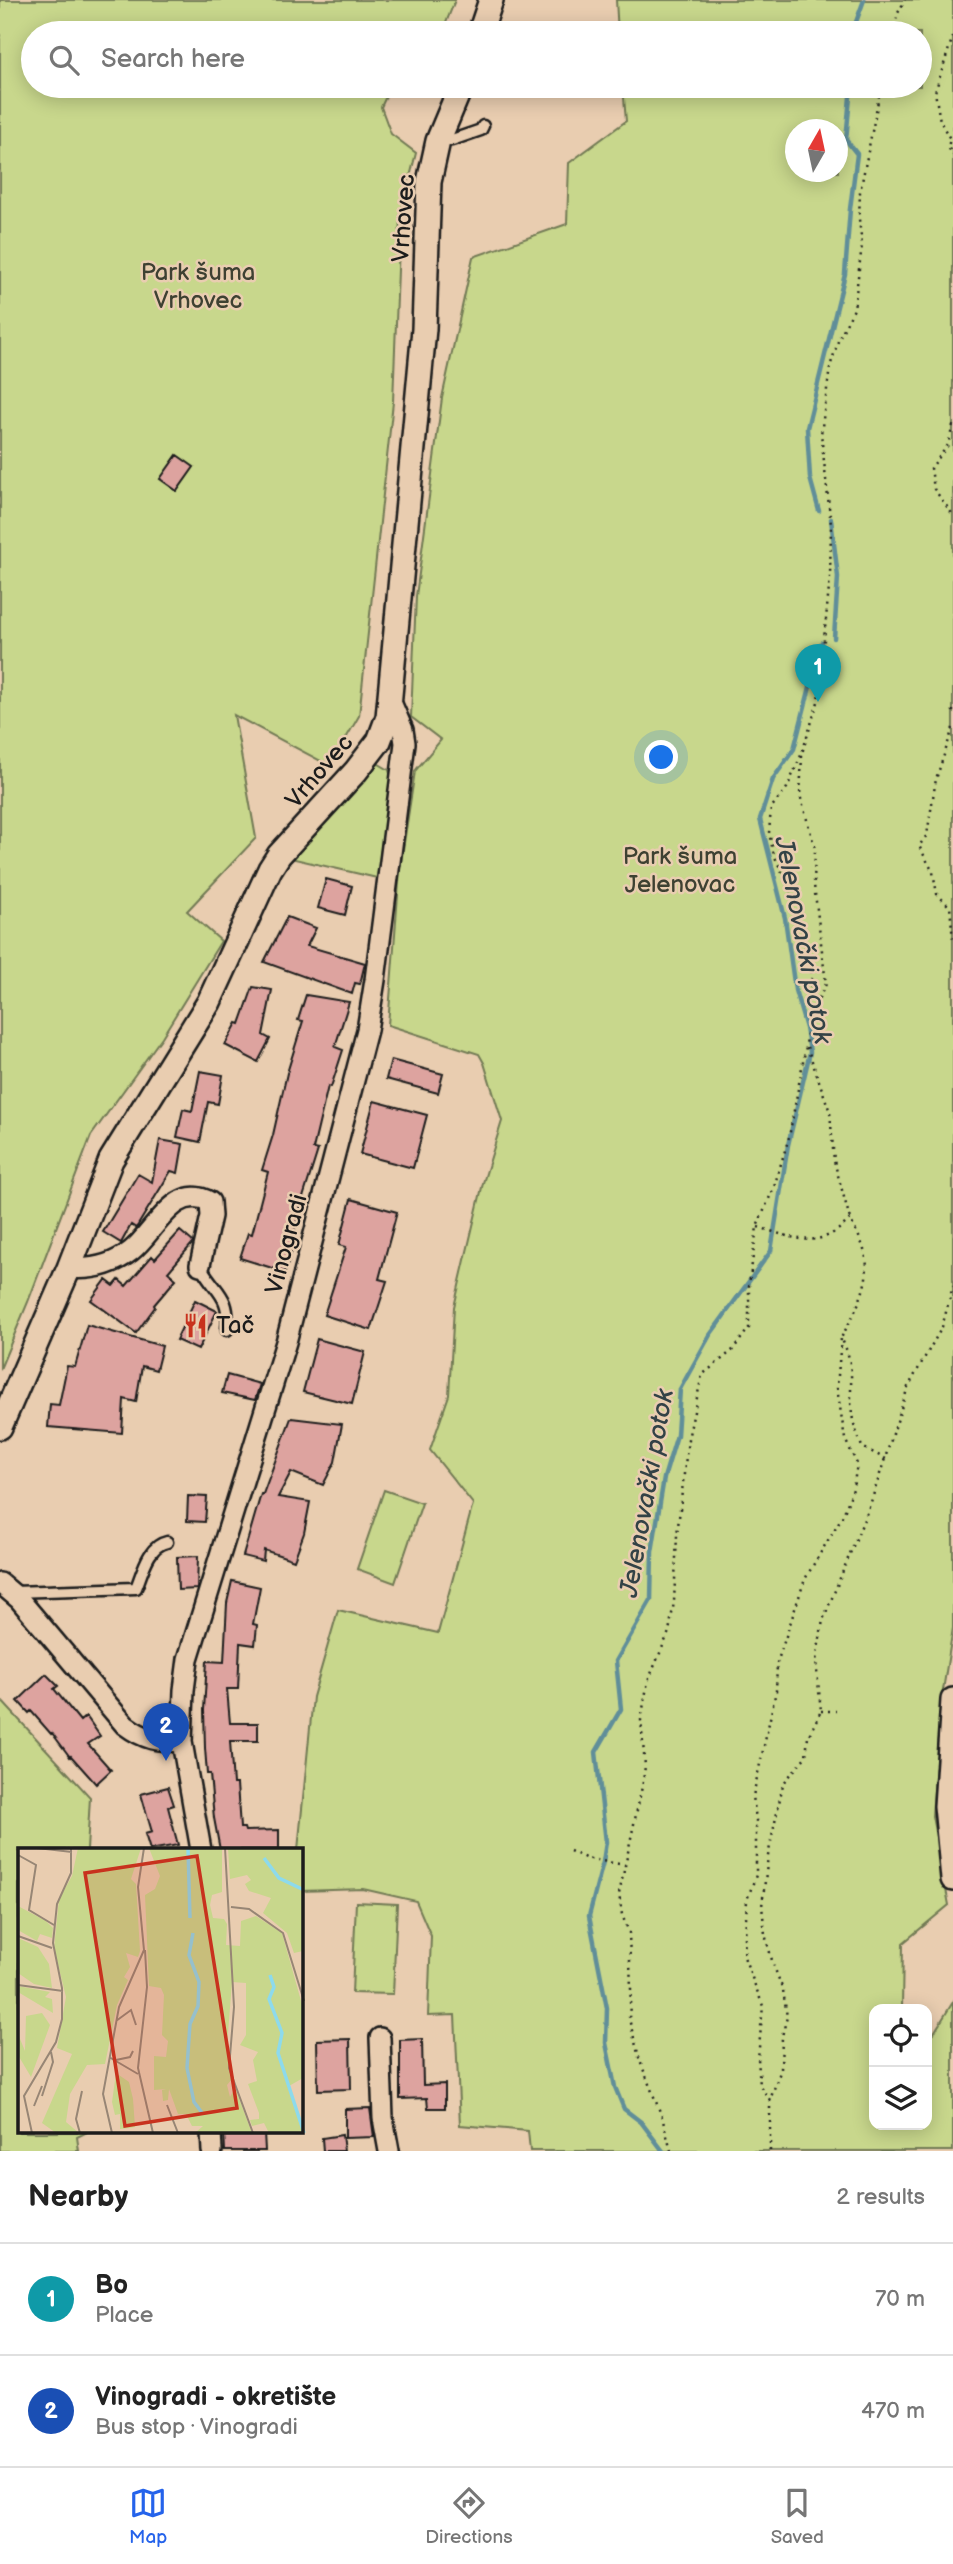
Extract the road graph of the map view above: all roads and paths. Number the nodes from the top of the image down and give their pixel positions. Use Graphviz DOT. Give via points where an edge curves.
graph roads {
  1 [pos="491,0"];
  2 [pos="905,0"];
  3 [pos="484,21"];
  4 [pos="896,21"];
  5 [pos="953,36"];
  6 [pos="456,98"];
  7 [pos="879,98"];
  8 [pos="483,126"];
  9 [pos="438,141"];
  10 [pos="953,155"];
  11 [pos="953,425"];
  12 [pos="953,515"];
  13 [pos="391,702"];
  14 [pos="953,710"];
  15 [pos="953,717"];
  16 [pos="953,728"];
  17 [pos="373,749"];
  18 [pos="802,753"];
  19 [pos="402,766"];
  20 [pos="953,940"];
  21 [pos="810,1015"];
  22 [pos="806,1046"];
  23 [pos="850,1219"];
  24 [pos="757,1227"];
  25 [pos="200,1265"];
  26 [pos="69,1268"];
  27 [pos="953,1286"];
  28 [pos="227,1330"];
  29 [pos="841,1338"];
  30 [pos="0,1427"];
  31 [pos="886,1459"];
  32 [pos="167,1542"];
  33 [pos="6,1588"];
  34 [pos="953,1700"];
  35 [pos="821,1711"];
  36 [pos="836,1711"];
  37 [pos="182,1742"];
  38 [pos="201,1848"];
  39 [pos="570,1851"];
  40 [pos="625,1866"];
  41 [pos="953,1879"];
  42 [pos="380,2038"];
  43 [pos="770,2100"];
  44 [pos="389,2151"];
  45 [pos="671,2151"];
  46 [pos="770,2151"];
  1 -- 3 [label="street"];
  2 -- 4 [label="path"];
  5 -- 10 [label="path" via="935,92"];
  6 -- 9 [label="street, Vrhovec"];
  7 -- 18 [label="path" via="860,192 862,245 854,309 830,367 821,434 831,525 831,577 818,702"];
  8 -- 9 [label="lane" via="481,131 452,141"];
  9 -- 13 [label="street, Vrhovec" via="429,182 424,329"];
  11 -- 12 [label="path" via="948,445 931,468 934,489"];
  13 -- 17 [label="street, Vrhovec"];
  13 -- 19 [label="street, Vinogradi" via="403,730"];
  14 -- 15 [label="path"];
  16 -- 20 [label="path" via="936,779 927,835 919,846 933,872 937,894 950,907"];
  17 -- 19 [label="street" via="393,755"];
  17 -- 26 [label="street, Vrhovec" via="270,869 209,1002 111,1160"];
  18 -- 21 [label="path" via="800,795 815,848 814,885 825,984"];
  18 -- 21 [label="path" via="787,788 771,808 769,833 806,947 812,974"];
  19 -- 37 [label="street, Vinogradi" via="367,1030 286,1342 188,1659"];
  21 -- 22 [label="path"];
  22 -- 23 [label="path" via="830,1112 834,1161"];
  22 -- 24 [label="path" via="789,1137"];
  23 -- 24 [label="path" via="842,1229 806,1241"];
  23 -- 29 [label="path" via="865,1252 865,1287"];
  24 -- 40 [label="path" via="749,1328 732,1351 702,1375 688,1439 674,1602 669,1632 648,1681 641,1720 645,1766"];
  25 -- 26 [label="street" via="210,1202 188,1196 130,1252 88,1269"];
  25 -- 28 [label="lane" via="224,1298 229,1311"];
  26 -- 30 [label="street, Vrhovec"];
  27 -- 31 [label="path" via="942,1326 908,1387"];
  29 -- 31 [label="path" via="853,1371 853,1420 862,1447"];
  29 -- 43 [label="path" via="837,1388 845,1439 857,1464 853,1489 843,1515 805,1578 777,1663 776,1691 753,1796 756,1875 747,1900 744,1957 763,2006 760,2086"];
  31 -- 35 [label="path" via="823,1620 816,1661"];
  32 -- 33 [label="lane" via="152,1551 136,1588"];
  33 -- 37 [label="street" via="125,1725 156,1741"];
  34 -- 41 [label="street" via="946,1806"];
  35 -- 36 [label="path"];
  35 -- 43 [label="path" via="808,1737 806,1756 783,1784 768,1856 762,1906 765,1934 787,2017 781,2069"];
  37 -- 38 [label="street, Vinogradi"];
  39 -- 40 [label="path"];
  40 -- 45 [label="path" via="619,1894 629,1932 629,2019"];
  42 -- 44 [label="street"];
  43 -- 46 [label="path"];
}
